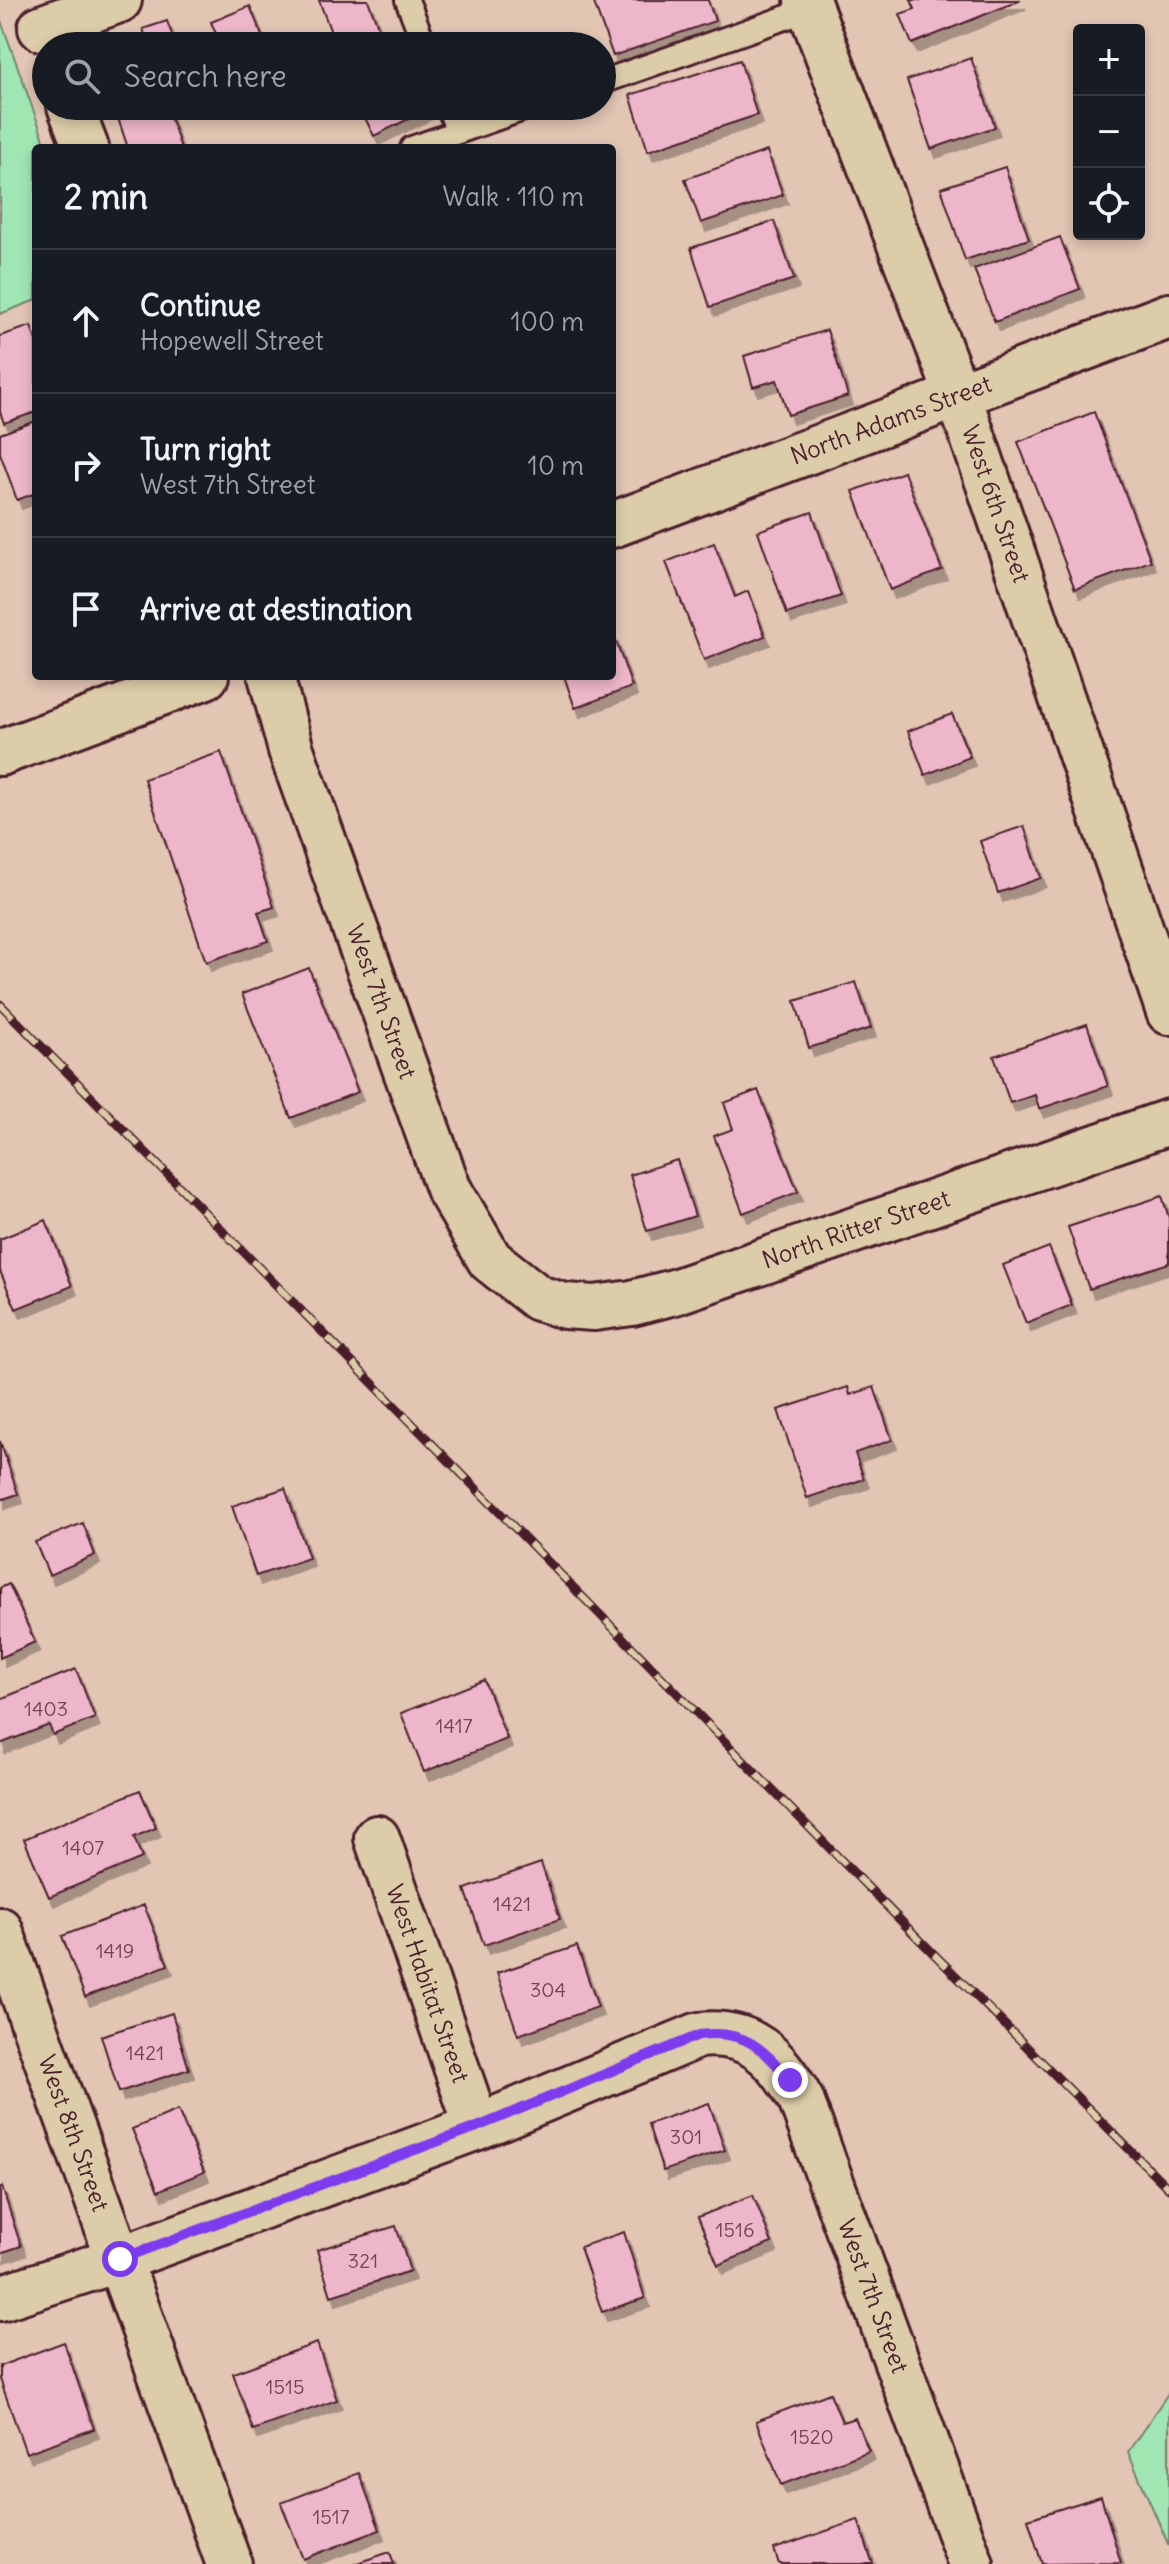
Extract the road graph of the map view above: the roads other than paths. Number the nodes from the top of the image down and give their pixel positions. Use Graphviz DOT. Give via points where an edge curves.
graph roads {
  1 [pos="119,0"];
  2 [pos="407,0"];
  3 [pos="809,4"];
  4 [pos="40,25"];
  5 [pos="420,32"];
  6 [pos="616,77"];
  7 [pos="75,120"];
  8 [pos="453,120"];
  9 [pos="492,120"];
  10 [pos="458,132"];
  11 [pos="84,144"];
  12 [pos="424,144"];
  13 [pos="1169,316"];
  14 [pos="958,395"];
  15 [pos="616,523"];
  16 [pos="195,680"];
  17 [pos="272,680"];
  18 [pos="0,753"];
  19 [pos="1169,1012"];
  20 [pos="1169,1122"];
  21 [pos="538,1298"];
  22 [pos="377,1838"];
  23 [pos="0,1930"];
  24 [pos="477,2127"];
  25 [pos="120,2259"];
  26 [pos="0,2298"];
  27 [pos="229,2564"];
  28 [pos="971,2564"];
  1 -- 4 [label="street"];
  2 -- 5 [label="lane"];
  3 -- 6 [label="lane"];
  3 -- 14 [label="street, West 6th Street"];
  7 -- 11 [label="street"];
  8 -- 10 [label="lane"];
  9 -- 10 [label="lane"];
  10 -- 12 [label="lane"];
  13 -- 14 [label="street, North Adams Street"];
  14 -- 15 [label="street, North Adams Street"];
  14 -- 19 [label="street, West 6th Street"];
  16 -- 18 [label="street"];
  17 -- 21 [label="street, West 7th Street" via="291,750 448,1188 490,1260"];
  20 -- 21 [label="street, North Ritter Street" via="674,1292 594,1308"];
  22 -- 24 [label="street, West Habitat Street"];
  23 -- 25 [label="street, West 8th Street"];
  24 -- 25 [label="street"];
  24 -- 28 [label="street, West 7th Street" via="699,2035 736,2035 774,2061 801,2100"];
  25 -- 26 [label="street"];
  25 -- 27 [label="street, West 8th Street"];
}
